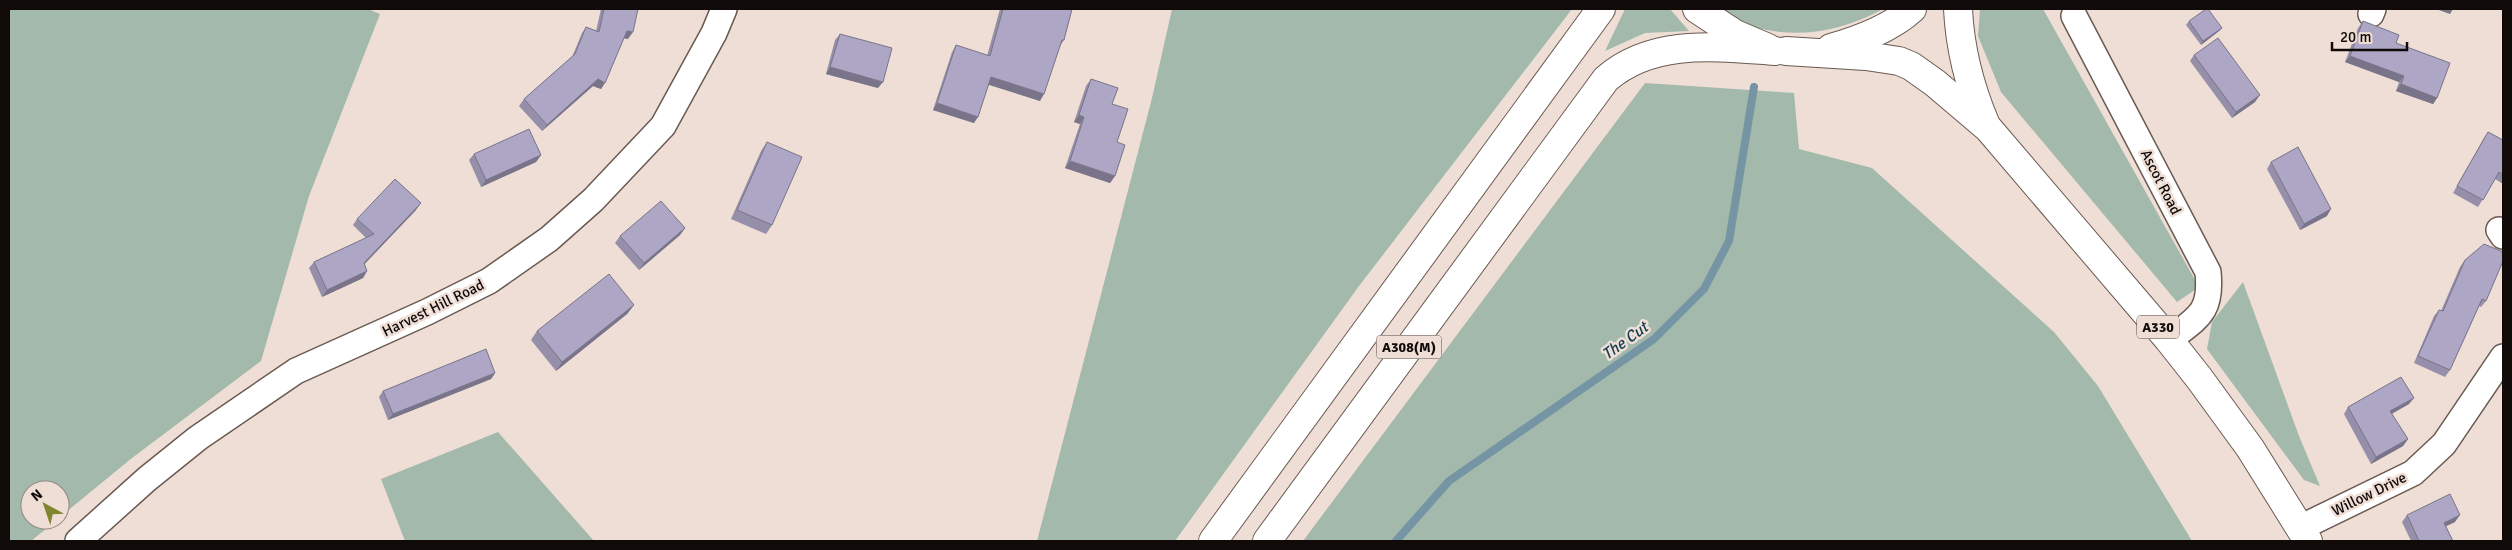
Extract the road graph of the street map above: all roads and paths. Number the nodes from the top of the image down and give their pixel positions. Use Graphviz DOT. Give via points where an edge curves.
graph roads {
  1 [pos="724,9"];
  2 [pos="1601,9"];
  3 [pos="1697,9"];
  4 [pos="1912,9"];
  5 [pos="1958,9"];
  6 [pos="2074,16"];
  7 [pos="1781,51"];
  8 [pos="1988,128"];
  9 [pos="2169,340"];
  10 [pos="2503,357"];
  11 [pos="2304,534"];
  12 [pos="78,541"];
  13 [pos="1214,541"];
  14 [pos="1267,541"];
  1 -- 12 [label="street, Harvest Hill Road" via="662,126 592,200 549,239 488,281 296,371 198,438"];
  2 -- 13 [label="main road, A308(M)"];
  3 -- 7 [label="main road" via="1735,34"];
  4 -- 7 [label="main road" via="1890,25 1846,44"];
  5 -- 8 [label="main road, A330" via="1962,56 1968,80"];
  6 -- 9 [label="street, Ascot Road" via="2208,272 2210,291 2207,305 2199,316"];
  7 -- 8 [label="main road, A330" via="1899,61 1935,83"];
  7 -- 14 [label="main road, A308(M)" via="1668,49 1630,61 1606,79"];
  8 -- 9 [label="main road, A330"];
  9 -- 11 [label="main road, A330" via="2250,448"];
  10 -- 11 [label="street, Willow Drive" via="2444,444 2414,473"];
}
